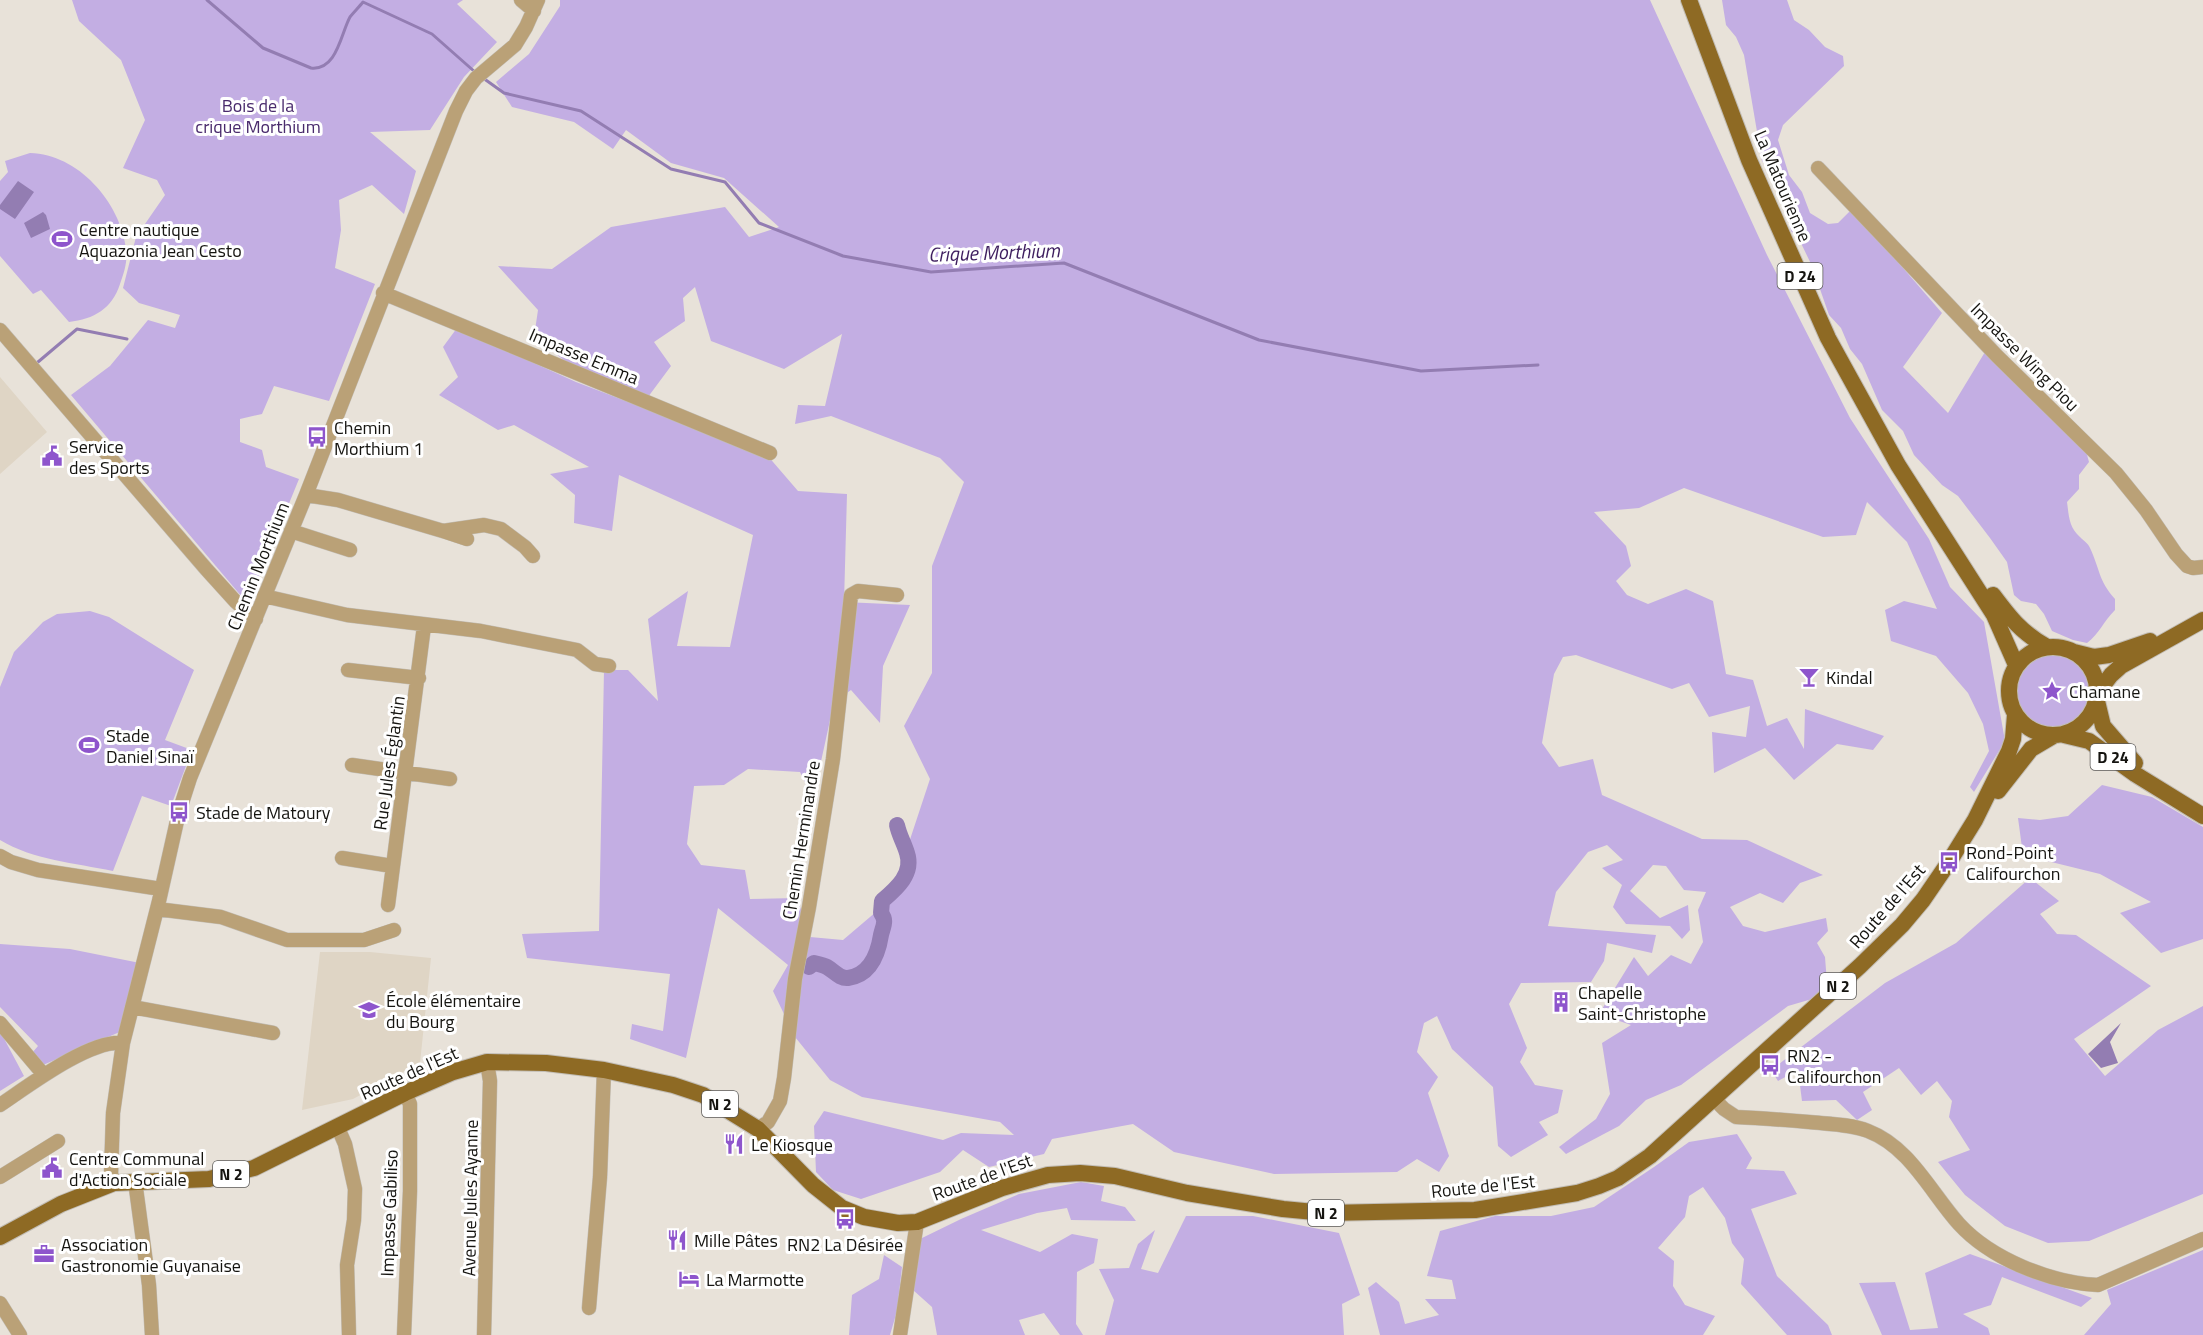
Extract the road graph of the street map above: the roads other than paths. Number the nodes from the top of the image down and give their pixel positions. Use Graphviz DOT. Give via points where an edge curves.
graph roads {
  1 [pos="521,0"];
  2 [pos="1689,0"];
  3 [pos="536,5"];
  4 [pos="1818,168"];
  5 [pos="383,293"];
  6 [pos="0,330"];
  7 [pos="770,453"];
  8 [pos="306,495"];
  9 [pos="291,531"];
  10 [pos="443,531"];
  11 [pos="1944,536"];
  12 [pos="467,539"];
  13 [pos="350,550"];
  14 [pos="532,556"];
  15 [pos="2203,567"];
  16 [pos="897,595"];
  17 [pos="264,596"];
  18 [pos="256,619"];
  19 [pos="2197,623"];
  20 [pos="424,626"];
  21 [pos="2047,647"];
  22 [pos="2074,652"];
  23 [pos="2016,665"];
  24 [pos="609,666"];
  25 [pos="348,670"];
  26 [pos="419,678"];
  27 [pos="2097,697"];
  28 [pos="2015,715"];
  29 [pos="2059,735"];
  30 [pos="352,765"];
  31 [pos="405,773"];
  32 [pos="450,779"];
  33 [pos="2159,787"];
  34 [pos="2203,816"];
  35 [pos="1974,820"];
  36 [pos="0,856"];
  37 [pos="342,858"];
  38 [pos="392,866"];
  39 [pos="161,889"];
  40 [pos="388,905"];
  41 [pos="157,909"];
  42 [pos="394,930"];
  43 [pos="132,1007"];
  44 [pos="0,1023"];
  45 [pos="273,1033"];
  46 [pos="123,1043"];
  47 [pos="487,1062"];
  48 [pos="604,1070"];
  49 [pos="45,1075"];
  50 [pos="405,1093"];
  51 [pos="1714,1099"];
  52 [pos="0,1105"];
  53 [pos="338,1128"];
  54 [pos="758,1129"];
  55 [pos="58,1141"];
  56 [pos="0,1177"];
  57 [pos="135,1181"];
  58 [pos="114,1183"];
  59 [pos="917,1222"];
  60 [pos="0,1237"];
  61 [pos="2203,1239"];
  62 [pos="0,1304"];
  63 [pos="589,1308"];
  64 [pos="20,1335"];
  65 [pos="152,1335"];
  66 [pos="349,1335"];
  67 [pos="404,1335"];
  68 [pos="484,1335"];
  69 [pos="900,1335"];
  1 -- 3 [label="street"];
  2 -- 11 [label="main road, La Matourienne / D 24" via="1749,160 1828,338 1898,465"];
  3 -- 5 [label="street, Chemin Morthium" via="515,45 466,91"];
  4 -- 15 [label="street, Impasse Wing Piou" via="1997,356 2116,473 2187,566"];
  5 -- 7 [label="street, Impasse Emma"];
  5 -- 8 [label="street, Chemin Morthium"];
  6 -- 18 [label="street" via="207,570"];
  8 -- 9 [label="street, Chemin Morthium"];
  8 -- 10 [label="street" via="338,500"];
  9 -- 13 [label="street"];
  9 -- 17 [label="street, Chemin Morthium"];
  10 -- 12 [label="street"];
  10 -- 14 [label="street" via="484,525 501,529"];
  11 -- 21 [label="main road, La Matourienne / D 24" via="2013,621"];
  11 -- 23 [label="main road, La Matourienne / D 24" via="1994,615"];
  16 -- 54 [label="street, Chemin Herminandre" via="858,591 851,595 832,759 795,979 780,1101 768,1122"];
  17 -- 18 [label="street, Chemin Morthium"];
  17 -- 20 [label="street" via="347,615"];
  18 -- 39 [label="street, Chemin Morthium" via="190,778"];
  19 -- 22 [label="main road, N 2" via="2109,655 2094,657"];
  19 -- 27 [label="main road, N 2" via="2121,666 2110,675"];
  20 -- 24 [label="street" via="482,631 577,650 595,664"];
  20 -- 26 [label="street, Rue Jules Églantin"];
  21 -- 22 [label="main road, N 2"];
  21 -- 23 [label="main road" via="2035,650"];
  22 -- 27 [label="main road" via="2091,669"];
  23 -- 28 [label="main road, N 2" via="2008,690"];
  25 -- 26 [label="street"];
  26 -- 31 [label="street, Rue Jules Églantin"];
  27 -- 29 [label="main road, N 2" via="2085,722 2076,730"];
  27 -- 33 [label="main road, D 24" via="2106,731"];
  28 -- 29 [label="main road" via="2038,734"];
  28 -- 35 [label="main road, Route de l'Est / N 2" via="2009,751"];
  29 -- 33 [label="main road, D 24" via="2089,741"];
  29 -- 35 [label="main road, Route de l'Est / N 2" via="2031,749"];
  30 -- 31 [label="street"];
  31 -- 32 [label="street"];
  31 -- 38 [label="street, Rue Jules Églantin"];
  33 -- 34 [label="main road, D 24"];
  35 -- 51 [label="main road, Route de l'Est / N 2" via="1935,883 1902,925"];
  36 -- 39 [label="street" via="38,870"];
  37 -- 38 [label="street"];
  38 -- 40 [label="street, Rue Jules Églantin"];
  39 -- 41 [label="street, Chemin Morthium"];
  41 -- 42 [label="street" via="221,916 287,940 363,940"];
  41 -- 43 [label="street, Chemin Morthium"];
  43 -- 45 [label="street"];
  43 -- 46 [label="street, Chemin Morthium"];
  44 -- 49 [label="street"];
  46 -- 49 [label="street" via="114,1042 81,1054"];
  46 -- 58 [label="street, Chemin Morthium" via="113,1113"];
  47 -- 48 [label="main road, Route de l'Est / N 2" via="546,1063"];
  47 -- 50 [label="main road, Route de l'Est / N 2"];
  47 -- 68 [label="street, Avenue Jules Ayanne" via="490,1081"];
  48 -- 54 [label="main road, Route de l'Est / N 2" via="704,1095"];
  48 -- 63 [label="street"];
  49 -- 52 [label="street"];
  50 -- 53 [label="main road, Route de l'Est / N 2"];
  50 -- 67 [label="street, Impasse Gabiliso" via="410,1104 410,1191"];
  51 -- 59 [label="main road, Route de l'Est / N 2" via="1650,1156 1618,1178 1577,1193 1496,1207 1325,1213 1080,1173 1048,1175 1002,1188"];
  51 -- 61 [label="street" via="1737,1117 1868,1131 1892,1145 1980,1245 2004,1259 2057,1278 2098,1285"];
  53 -- 57 [label="main road, Route de l'Est / N 2" via="254,1168 209,1179"];
  53 -- 66 [label="street" via="355,1189 347,1265"];
  54 -- 59 [label="main road, Route de l'Est / N 2" via="813,1185 842,1208 882,1221"];
  55 -- 56 [label="street"];
  57 -- 58 [label="main road, Route de l'Est / N 2"];
  57 -- 65 [label="street"];
  58 -- 60 [label="main road, Route de l'Est / N 2" via="61,1204"];
  59 -- 69 [label="street"];
  62 -- 64 [label="street"];
}
